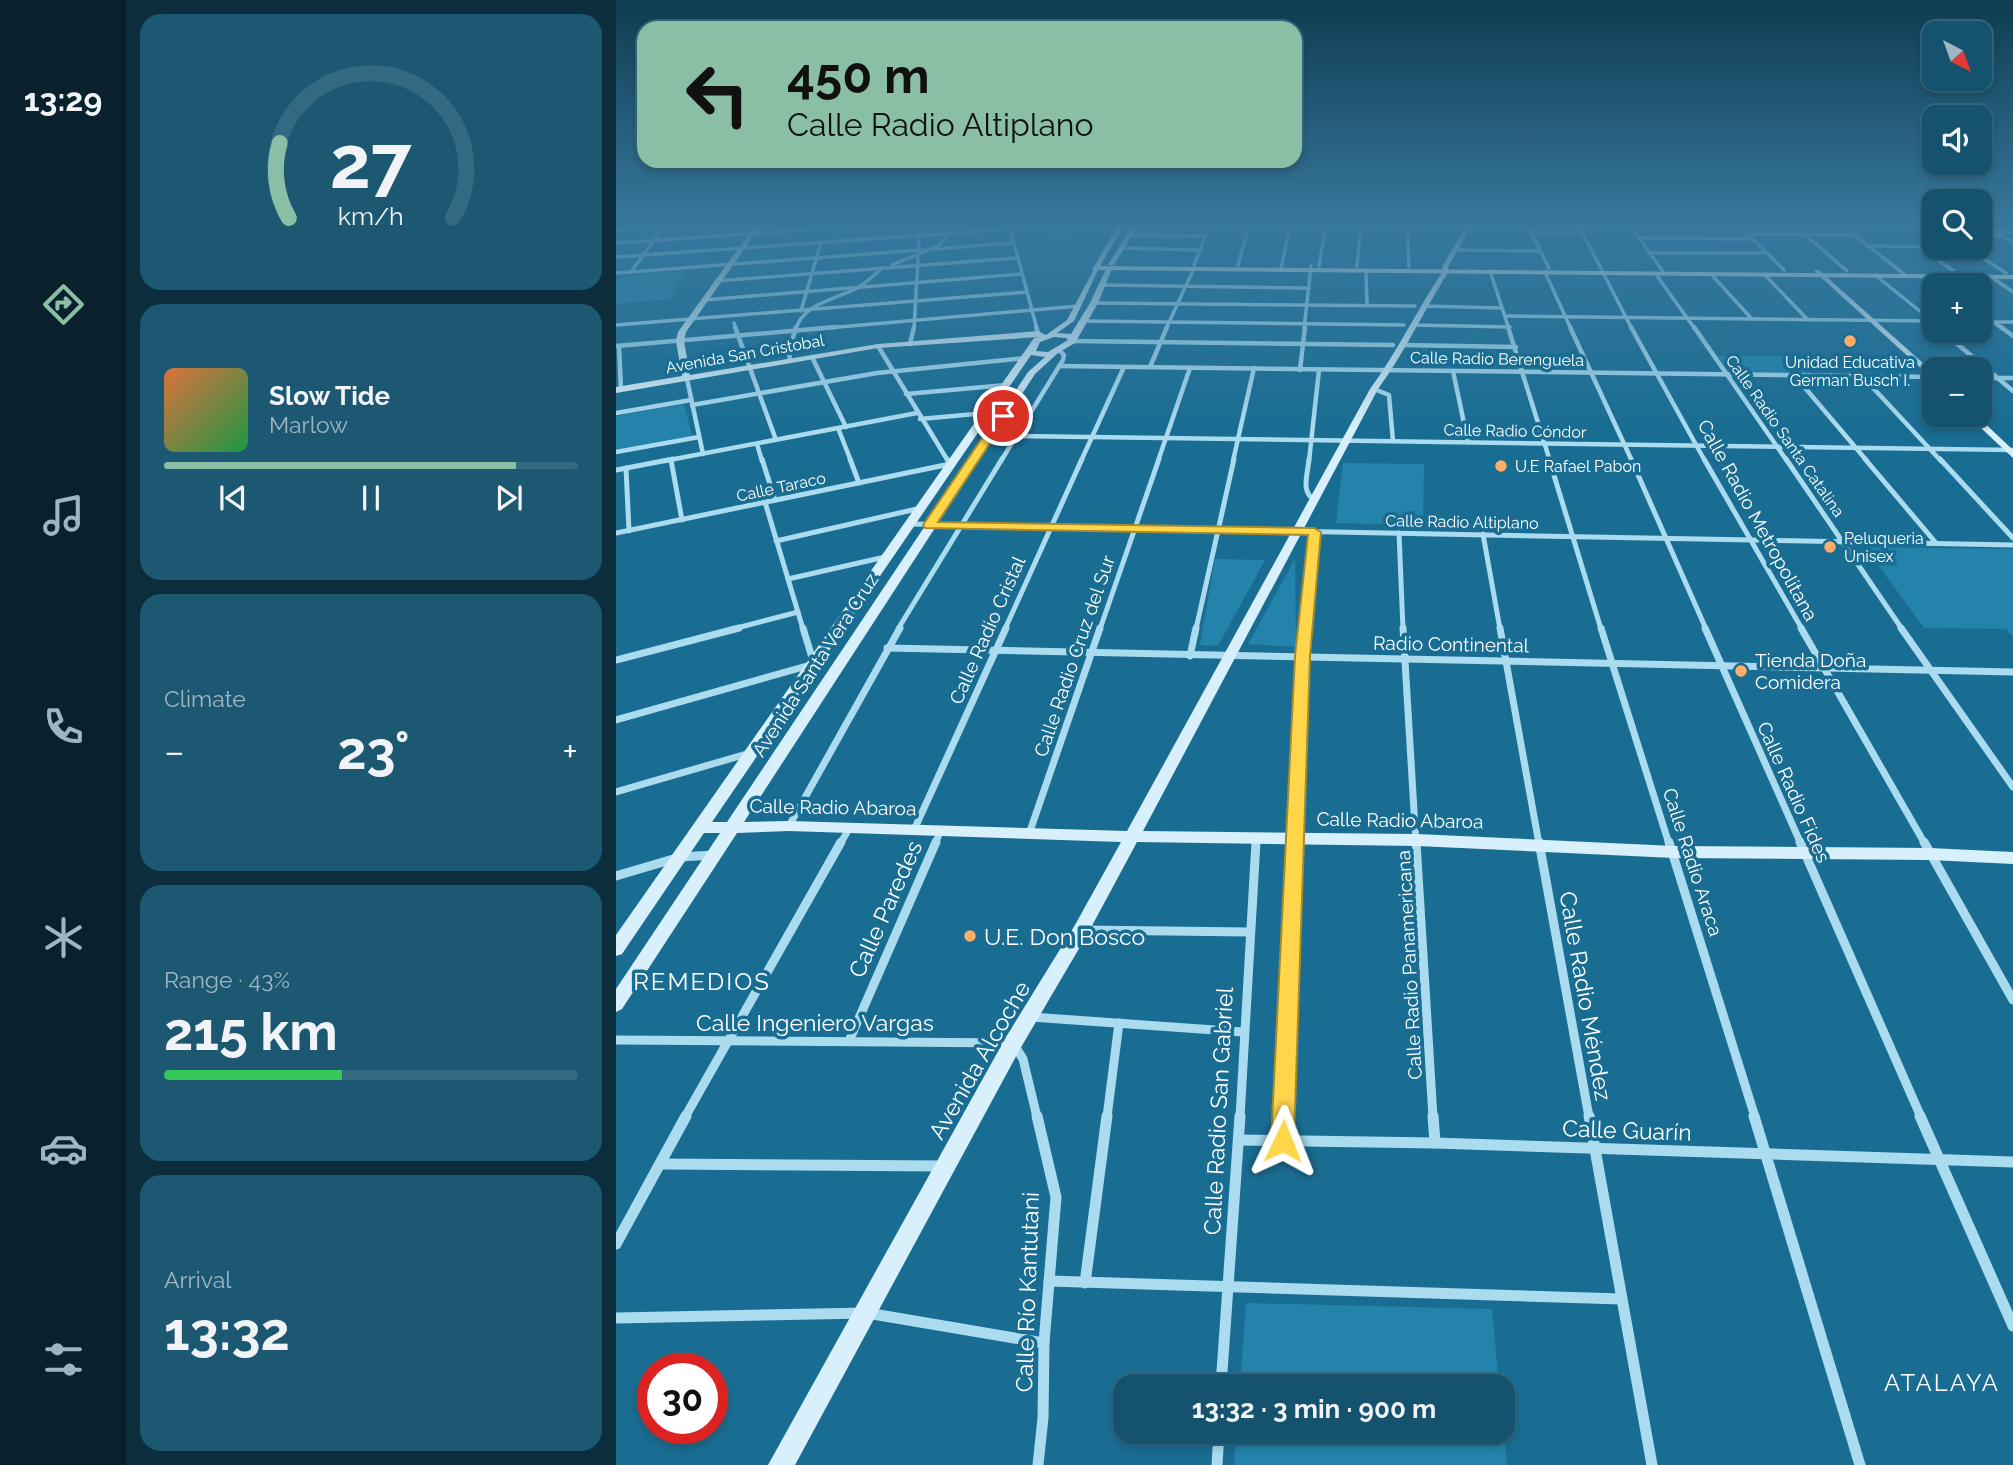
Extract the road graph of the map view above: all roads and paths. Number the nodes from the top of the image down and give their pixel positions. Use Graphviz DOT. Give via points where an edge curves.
graph roads {
  1 [pos="708,292"];
  2 [pos="792,292"];
  3 [pos="808,292"];
  4 [pos="847,292"];
  5 [pos="917,292"];
  6 [pos="1022,292"];
  7 [pos="1027,292"];
  8 [pos="1085,292"];
  9 [pos="1099,292"];
  10 [pos="1180,292"];
  11 [pos="1310,292"];
  12 [pos="1367,292"];
  13 [pos="1427,292"];
  14 [pos="1497,292"];
  15 [pos="1557,292"];
  16 [pos="1613,292"];
  17 [pos="1672,292"];
  18 [pos="1728,292"];
  19 [pos="1782,292"];
  20 [pos="1840,292"];
  21 [pos="1896,292"];
  22 [pos="703,300"];
  23 [pos="917,300"];
  24 [pos="1094,303"];
  25 [pos="1175,304"];
  26 [pos="1079,306"];
  27 [pos="1308,306"];
  28 [pos="1367,306"];
  29 [pos="1419,306"];
  30 [pos="811,309"];
  31 [pos="1032,310"];
  32 [pos="802,312"];
  33 [pos="1504,312"];
  34 [pos="1922,313"];
  35 [pos="1567,317"];
  36 [pos="1626,318"];
  37 [pos="690,319"];
  38 [pos="1752,319"];
  39 [pos="918,320"];
  40 [pos="1689,320"];
  41 [pos="1808,320"];
  42 [pos="1870,320"];
  43 [pos="1083,321"];
  44 [pos="1168,322"];
  45 [pos="1922,322"];
  46 [pos="1993,322"];
  47 [pos="2013,322"];
  48 [pos="734,323"];
  49 [pos="1067,323"];
  50 [pos="1306,324"];
  51 [pos="616,325"];
  52 [pos="1408,325"];
  53 [pos="1510,327"];
  54 [pos="796,331"];
  55 [pos="1042,334"];
  56 [pos="738,336"];
  57 [pos="2013,337"];
  58 [pos="1072,340"];
  59 [pos="681,341"];
  60 [pos="1162,343"];
  61 [pos="1956,343"];
  62 [pos="910,344"];
  63 [pos="1397,345"];
  64 [pos="617,346"];
  65 [pos="878,346"];
  66 [pos="1302,346"];
  67 [pos="1516,347"];
  68 [pos="1027,355"];
  69 [pos="1057,356"];
  70 [pos="812,357"];
  71 [pos="790,361"];
  72 [pos="1124,367"];
  73 [pos="1150,367"];
  74 [pos="752,368"];
  75 [pos="1190,368"];
  76 [pos="1922,368"];
  77 [pos="1254,369"];
  78 [pos="617,370"];
  79 [pos="893,370"];
  80 [pos="1300,370"];
  81 [pos="1319,370"];
  82 [pos="1453,371"];
  83 [pos="1382,373"];
  84 [pos="1524,373"];
  85 [pos="1592,373"];
  86 [pos="1657,374"];
  87 [pos="1729,375"];
  88 [pos="1795,376"];
  89 [pos="1863,377"];
  90 [pos="1922,378"];
  91 [pos="1992,378"];
  92 [pos="1997,378"];
  93 [pos="2013,378"];
  94 [pos="687,379"];
  95 [pos="825,382"];
  96 [pos="1006,384"];
  97 [pos="1374,389"];
  98 [pos="619,390"];
  99 [pos="2013,391"];
  100 [pos="761,393"];
  101 [pos="906,394"];
  102 [pos="692,403"];
  103 [pos="616,414"];
  104 [pos="986,414"];
  105 [pos="918,416"];
  106 [pos="846,427"];
  107 [pos="1984,427"];
  108 [pos="838,428"];
  109 [pos="1016,436"];
  110 [pos="699,437"];
  111 [pos="1093,437"];
  112 [pos="1166,438"];
  113 [pos="1240,439"];
  114 [pos="1310,439"];
  115 [pos="776,440"];
  116 [pos="1345,440"];
  117 [pos="1393,441"];
  118 [pos="1468,442"];
  119 [pos="757,443"];
  120 [pos="1545,443"];
  121 [pos="1625,445"];
  122 [pos="1698,446"];
  123 [pos="1779,447"];
  124 [pos="1857,448"];
  125 [pos="1932,449"];
  126 [pos="616,452"];
  127 [pos="2011,452"];
  128 [pos="703,454"];
  129 [pos="671,460"];
  130 [pos="950,464"];
  131 [pos="626,468"];
  132 [pos="616,470"];
  133 [pos="859,483"];
  134 [pos="775,500"];
  135 [pos="1315,500"];
  136 [pos="765,502"];
  137 [pos="921,508"];
  138 [pos="682,520"];
  139 [pos="910,524"];
  140 [pos="929,525"];
  141 [pos="960,526"];
  142 [pos="1052,527"];
  143 [pos="1135,529"];
  144 [pos="1220,530"];
  145 [pos="629,531"];
  146 [pos="1306,531"];
  147 [pos="616,533"];
  148 [pos="1399,533"];
  149 [pos="1483,534"];
  150 [pos="1574,536"];
  151 [pos="1665,538"];
  152 [pos="2013,538"];
  153 [pos="1748,540"];
  154 [pos="776,541"];
  155 [pos="1843,542"];
  156 [pos="1936,543"];
  157 [pos="2013,545"];
  158 [pos="885,557"];
  159 [pos="788,579"];
  160 [pos="798,612"];
  161 [pos="887,648"];
  162 [pos="995,651"];
  163 [pos="1093,653"];
  164 [pos="1231,655"];
  165 [pos="1190,656"];
  166 [pos="1303,656"];
  167 [pos="1404,658"];
  168 [pos="616,660"];
  169 [pos="1507,661"];
  170 [pos="814,664"];
  171 [pos="1612,664"];
  172 [pos="1721,666"];
  173 [pos="1825,668"];
  174 [pos="1929,671"];
  175 [pos="2013,672"];
  176 [pos="616,720"];
  177 [pos="755,751"];
  178 [pos="2013,787"];
  179 [pos="616,792"];
  180 [pos="733,826"];
  181 [pos="789,826"];
  182 [pos="701,828"];
  183 [pos="849,829"];
  184 [pos="914,830"];
  185 [pos="940,832"];
  186 [pos="1029,835"];
  187 [pos="1131,837"];
  188 [pos="1256,838"];
  189 [pos="1293,839"];
  190 [pos="1417,841"];
  191 [pos="1540,845"];
  192 [pos="1674,852"];
  193 [pos="1804,853"];
  194 [pos="1930,854"];
  195 [pos="715,855"];
  196 [pos="680,856"];
  197 [pos="2013,858"];
  198 [pos="616,876"];
  199 [pos="1081,930"];
  200 [pos="1250,932"];
  201 [pos="616,949"];
  202 [pos="2013,1000"];
  203 [pos="616,1004"];
  204 [pos="1031,1017"];
  205 [pos="1119,1023"];
  206 [pos="1243,1032"];
  207 [pos="616,1040"];
  208 [pos="727,1041"];
  209 [pos="849,1041"];
  210 [pos="1013,1043"];
  211 [pos="1239,1140"];
  212 [pos="1283,1141"];
  213 [pos="1435,1143"];
  214 [pos="1594,1148"];
  215 [pos="1769,1156"];
  216 [pos="1938,1160"];
  217 [pos="2013,1162"];
  218 [pos="660,1164"];
  219 [pos="947,1166"];
  220 [pos="616,1244"];
  221 [pos="1049,1281"];
  222 [pos="1085,1283"];
  223 [pos="1227,1287"];
  224 [pos="1621,1299"];
  225 [pos="867,1313"];
  226 [pos="616,1318"];
  227 [pos="2013,1326"];
  228 [pos="1044,1343"];
  229 [pos="1222,1374"];
  230 [pos="1218,1444"];
  231 [pos="781,1465"];
  232 [pos="1038,1465"];
  233 [pos="1217,1465"];
  234 [pos="1652,1465"];
  235 [pos="1860,1465"];
  1 -- 22 [label="street"];
  2 -- 22 [label="street"];
  3 -- 32 [label="street"];
  4 -- 30 [label="street"];
  5 -- 23 [label="street"];
  6 -- 23 [label="street"];
  7 -- 31 [label="street"];
  8 -- 26 [label="street"];
  9 -- 24 [label="street"];
  10 -- 25 [label="street"];
  11 -- 27 [label="street"];
  12 -- 28 [label="street"];
  13 -- 29 [label="street"];
  14 -- 33 [label="street, Calle Radio Araca"];
  15 -- 35 [label="street, Calle Radio Fides"];
  16 -- 36 [label="street, Calle Radio Metropolitana"];
  17 -- 40 [label="street, Calle Radio Santa Catalina"];
  18 -- 38 [label="street"];
  19 -- 41 [label="street"];
  20 -- 42 [label="street"];
  21 -- 34 [label="street"];
  22 -- 37 [label="street"];
  23 -- 30 [label="street"];
  23 -- 39 [label="street"];
  24 -- 25 [label="street"];
  24 -- 43 [label="street"];
  25 -- 27 [label="street"];
  25 -- 44 [label="street"];
  26 -- 31 [label="street"];
  26 -- 49 [label="street"];
  27 -- 28 [label="street"];
  27 -- 50 [label="street"];
  28 -- 29 [label="street"];
  29 -- 33 [label="street"];
  29 -- 52 [label="street"];
  30 -- 32 [label="street"];
  31 -- 39 [label="street"];
  31 -- 55 [label="street"];
  32 -- 37 [label="street"];
  32 -- 54 [label="street"];
  33 -- 35 [label="street"];
  33 -- 53 [label="street, Calle Radio Araca"];
  35 -- 36 [label="street"];
  35 -- 85 [label="street, Calle Radio Fides"];
  36 -- 40 [label="street"];
  36 -- 86 [label="street, Calle Radio Metropolitana"];
  37 -- 51 [label="street"];
  37 -- 59 [label="street"];
  38 -- 40 [label="street"];
  38 -- 41 [label="street"];
  39 -- 54 [label="street"];
  39 -- 62 [label="street"];
  40 -- 87 [label="street, Calle Radio Santa Catalina"];
  41 -- 42 [label="street"];
  42 -- 45 [label="street"];
  42 -- 76 [label="street"];
  43 -- 44 [label="street"];
  43 -- 58 [label="street"];
  44 -- 50 [label="street"];
  44 -- 60 [label="street"];
  46 -- 47 [label="street"];
  46 -- 57 [label="street"];
  48 -- 56 [label="street"];
  49 -- 55 [label="street"];
  49 -- 55 [label="street"];
  50 -- 52 [label="street"];
  50 -- 66 [label="street"];
  52 -- 53 [label="street"];
  52 -- 63 [label="street"];
  53 -- 67 [label="street, Calle Radio Araca"];
  54 -- 56 [label="street"];
  54 -- 71 [label="street"];
  55 -- 58 [label="street"];
  55 -- 62 [label="street, Avenida San Cristobal"];
  55 -- 68 [label="street, Avenida Santa Vera Cruz"];
  56 -- 59 [label="street"];
  56 -- 74 [label="street"];
  58 -- 60 [label="street"];
  58 -- 69 [label="street, Avenida Santa Vera Cruz"];
  59 -- 64 [label="street"];
  59 -- 94 [label="street"];
  60 -- 66 [label="street"];
  60 -- 73 [label="street"];
  61 -- 92 [label="street"];
  62 -- 65 [label="street, Avenida San Cristobal"];
  63 -- 66 [label="street"];
  63 -- 67 [label="street"];
  63 -- 83 [label="street"];
  64 -- 78 [label="street"];
  65 -- 70 [label="street, Avenida San Cristobal"];
  65 -- 79 [label="street"];
  66 -- 80 [label="street"];
  67 -- 84 [label="street, Calle Radio Araca"];
  68 -- 69 [label="street"];
  68 -- 79 [label="street"];
  68 -- 96 [label="street, Avenida Santa Vera Cruz"];
  69 -- 72 [label="street, Calle Radio Berenguela"];
  69 -- 109 [label="street"];
  69 -- 140 [label="street, Avenida Santa Vera Cruz" via="1032,372"];
  70 -- 71 [label="street, Avenida San Cristobal"];
  70 -- 95 [label="street"];
  71 -- 74 [label="street, Avenida San Cristobal"];
  72 -- 73 [label="street, Calle Radio Berenguela"];
  72 -- 111 [label="street, Calle Radio Cristal"];
  73 -- 75 [label="street, Calle Radio Berenguela"];
  74 -- 94 [label="street, Avenida San Cristobal"];
  74 -- 100 [label="street"];
  75 -- 77 [label="street, Calle Radio Berenguela"];
  75 -- 112 [label="street, Calle Radio Cruz del Sur"];
  77 -- 80 [label="street, Calle Radio Berenguela"];
  77 -- 113 [label="street"];
  78 -- 98 [label="street"];
  79 -- 95 [label="street"];
  79 -- 101 [label="street"];
  80 -- 81 [label="street, Calle Radio Berenguela"];
  81 -- 83 [label="street, Calle Radio Berenguela"];
  81 -- 114 [label="street"];
  82 -- 83 [label="street, Calle Radio Berenguela"];
  82 -- 84 [label="street, Calle Radio Berenguela"];
  82 -- 118 [label="street"];
  83 -- 97 [label="street"];
  84 -- 85 [label="street, Calle Radio Berenguela"];
  84 -- 120 [label="street, Calle Radio Araca"];
  85 -- 86 [label="street, Calle Radio Berenguela"];
  85 -- 121 [label="street, Calle Radio Fides"];
  86 -- 87 [label="street, Calle Radio Berenguela"];
  86 -- 122 [label="street, Calle Radio Metropolitana"];
  87 -- 88 [label="street, Calle Radio Berenguela"];
  87 -- 123 [label="street, Calle Radio Santa Catalina"];
  88 -- 89 [label="street, Calle Radio Berenguela"];
  88 -- 124 [label="street"];
  89 -- 90 [label="street, Calle Radio Berenguela"];
  89 -- 125 [label="street"];
  91 -- 92 [label="street"];
  92 -- 93 [label="street"];
  92 -- 99 [label="street"];
  94 -- 98 [label="street, Avenida San Cristobal"];
  94 -- 102 [label="street"];
  95 -- 100 [label="street"];
  95 -- 106 [label="street"];
  96 -- 101 [label="street"];
  96 -- 104 [label="street, Avenida Santa Vera Cruz"];
  97 -- 116 [label="street"];
  97 -- 117 [label="street" via="1389,395"];
  100 -- 102 [label="street"];
  100 -- 115 [label="street"];
  101 -- 105 [label="street"];
  102 -- 103 [label="street"];
  102 -- 110 [label="street"];
  104 -- 105 [label="street"];
  104 -- 130 [label="street, Avenida Santa Vera Cruz"];
  105 -- 106 [label="street"];
  105 -- 130 [label="street"];
  106 -- 108 [label="street"];
  107 -- 127 [label="street"];
  108 -- 115 [label="street"];
  108 -- 133 [label="street"];
  109 -- 111 [label="street, Calle Radio Cóndor"];
  109 -- 141 [label="street"];
  110 -- 126 [label="street"];
  110 -- 128 [label="street"];
  111 -- 112 [label="street, Calle Radio Cóndor"];
  111 -- 142 [label="street, Calle Radio Cristal"];
  112 -- 113 [label="street, Calle Radio Cóndor"];
  112 -- 143 [label="street, Calle Radio Cruz del Sur"];
  113 -- 114 [label="street, Calle Radio Cóndor"];
  113 -- 144 [label="street"];
  114 -- 116 [label="street, Calle Radio Cóndor"];
  114 -- 135 [label="street" via="1306,491"];
  115 -- 119 [label="street"];
  116 -- 117 [label="street, Calle Radio Cóndor"];
  116 -- 135 [label="street"];
  117 -- 118 [label="street, Calle Radio Cóndor"];
  118 -- 120 [label="street, Calle Radio Cóndor"];
  119 -- 128 [label="street"];
  119 -- 134 [label="street"];
  120 -- 121 [label="street, Calle Radio Cóndor"];
  120 -- 150 [label="street, Calle Radio Araca"];
  121 -- 122 [label="street, Calle Radio Cóndor"];
  121 -- 151 [label="street, Calle Radio Fides"];
  122 -- 123 [label="street, Calle Radio Cóndor"];
  122 -- 153 [label="street, Calle Radio Metropolitana"];
  123 -- 124 [label="street, Calle Radio Cóndor"];
  123 -- 155 [label="street, Calle Radio Santa Catalina"];
  124 -- 125 [label="street, Calle Radio Cóndor"];
  124 -- 156 [label="street"];
  125 -- 127 [label="street, Calle Radio Cóndor"];
  125 -- 152 [label="street"];
  128 -- 129 [label="street"];
  129 -- 131 [label="street"];
  129 -- 138 [label="street"];
  130 -- 133 [label="street, Calle Taraco"];
  130 -- 137 [label="street, Avenida Santa Vera Cruz"];
  131 -- 132 [label="street"];
  131 -- 145 [label="street"];
  133 -- 134 [label="street, Calle Taraco"];
  134 -- 136 [label="street, Calle Taraco"];
  135 -- 146 [label="street"];
  136 -- 138 [label="street, Calle Taraco"];
  136 -- 154 [label="street"];
  137 -- 139 [label="street, Avenida Santa Vera Cruz"];
  137 -- 154 [label="street"];
  138 -- 145 [label="street, Calle Taraco"];
  139 -- 140 [label="street, Calle Radio Altiplano"];
  139 -- 158 [label="street, Avenida Santa Vera Cruz"];
  140 -- 141 [label="street, Calle Radio Altiplano"];
  140 -- 180 [label="street, Avenida Santa Vera Cruz"];
  141 -- 142 [label="street, Calle Radio Altiplano"];
  141 -- 161 [label="street"];
  142 -- 143 [label="street, Calle Radio Altiplano"];
  142 -- 162 [label="street, Calle Radio Cristal"];
  143 -- 144 [label="street, Calle Radio Altiplano"];
  143 -- 163 [label="street, Calle Radio Cruz del Sur"];
  144 -- 146 [label="street, Calle Radio Altiplano"];
  144 -- 165 [label="street"];
  145 -- 147 [label="street, Calle Taraco"];
  146 -- 148 [label="street, Calle Radio Altiplano"];
  146 -- 164 [label="street, Avenida Alcoche"];
  146 -- 166 [label="street"];
  148 -- 149 [label="street, Calle Radio Altiplano"];
  148 -- 167 [label="street, Calle Radio Panamericana"];
  149 -- 150 [label="street, Calle Radio Altiplano"];
  149 -- 169 [label="street, Calle Radio Méndez"];
  150 -- 151 [label="street, Calle Radio Altiplano"];
  150 -- 171 [label="street, Calle Radio Araca"];
  151 -- 153 [label="street, Calle Radio Altiplano"];
  151 -- 172 [label="street, Calle Radio Fides"];
  153 -- 155 [label="street, Calle Radio Altiplano"];
  153 -- 173 [label="street, Calle Radio Metropolitana"];
  154 -- 159 [label="street"];
  155 -- 156 [label="street, Calle Radio Altiplano"];
  155 -- 174 [label="street, Calle Radio Santa Catalina"];
  156 -- 157 [label="street, Calle Radio Altiplano"];
  158 -- 159 [label="street"];
  158 -- 170 [label="street, Avenida Santa Vera Cruz"];
  159 -- 160 [label="street"];
  160 -- 168 [label="street"];
  160 -- 170 [label="street"];
  161 -- 162 [label="street, Radio Continental"];
  161 -- 181 [label="street"];
  162 -- 163 [label="street, Radio Continental"];
  162 -- 184 [label="street, Calle Radio Cristal"];
  163 -- 165 [label="street, Radio Continental"];
  163 -- 186 [label="street, Calle Radio Cruz del Sur"];
  164 -- 165 [label="street, Radio Continental"];
  164 -- 166 [label="street, Radio Continental"];
  164 -- 187 [label="street, Avenida Alcoche"];
  166 -- 167 [label="street, Radio Continental"];
  166 -- 189 [label="street"];
  167 -- 169 [label="street, Radio Continental"];
  167 -- 190 [label="street, Calle Radio Panamericana"];
  169 -- 171 [label="street, Radio Continental"];
  169 -- 191 [label="street, Calle Radio Méndez"];
  170 -- 176 [label="street"];
  170 -- 177 [label="street, Avenida Santa Vera Cruz"];
  171 -- 172 [label="street, Radio Continental"];
  171 -- 192 [label="street, Calle Radio Araca"];
  172 -- 173 [label="street, Radio Continental"];
  172 -- 193 [label="street, Calle Radio Fides"];
  173 -- 174 [label="street, Radio Continental"];
  173 -- 194 [label="street, Calle Radio Metropolitana"];
  174 -- 175 [label="street, Radio Continental"];
  174 -- 178 [label="street, Calle Radio Santa Catalina"];
  177 -- 179 [label="street"];
  177 -- 182 [label="street, Avenida Santa Vera Cruz"];
  180 -- 181 [label="street, Calle Radio Abaroa"];
  180 -- 182 [label="street, Calle Radio Abaroa"];
  180 -- 195 [label="street, Avenida Santa Vera Cruz"];
  181 -- 183 [label="street, Calle Radio Abaroa"];
  182 -- 196 [label="street, Avenida Santa Vera Cruz"];
  183 -- 184 [label="street, Calle Radio Abaroa"];
  183 -- 208 [label="street"];
  184 -- 185 [label="street, Calle Radio Abaroa"];
  185 -- 186 [label="street, Calle Radio Abaroa"];
  185 -- 209 [label="street, Calle Paredes"];
  186 -- 187 [label="street, Calle Radio Abaroa"];
  187 -- 188 [label="street, Calle Radio Abaroa"];
  187 -- 199 [label="street, Avenida Alcoche"];
  188 -- 189 [label="street, Calle Radio Abaroa"];
  188 -- 200 [label="street, Calle Radio San Gabriel"];
  189 -- 190 [label="street, Calle Radio Abaroa"];
  189 -- 212 [label="street"];
  190 -- 191 [label="street, Calle Radio Abaroa"];
  190 -- 213 [label="street, Calle Radio Panamericana"];
  191 -- 192 [label="street, Calle Radio Abaroa"];
  191 -- 214 [label="street, Calle Radio Méndez"];
  192 -- 193 [label="street, Calle Radio Abaroa"];
  192 -- 215 [label="street, Calle Radio Araca"];
  193 -- 194 [label="street, Calle Radio Abaroa"];
  193 -- 216 [label="street, Calle Radio Fides"];
  194 -- 197 [label="street, Calle Radio Abaroa"];
  194 -- 202 [label="street, Calle Radio Metropolitana"];
  195 -- 196 [label="street"];
  195 -- 203 [label="street, Avenida Santa Vera Cruz"];
  196 -- 198 [label="street"];
  196 -- 201 [label="street, Avenida Santa Vera Cruz"];
  199 -- 200 [label="street"];
  199 -- 204 [label="street, Avenida Alcoche"];
  200 -- 206 [label="street, Calle Radio San Gabriel"];
  204 -- 205 [label="street"];
  204 -- 210 [label="street, Avenida Alcoche"];
  205 -- 206 [label="street"];
  205 -- 222 [label="street"];
  206 -- 211 [label="street, Calle Radio San Gabriel"];
  207 -- 208 [label="street, Calle Ingeniero Vargas"];
  208 -- 209 [label="street, Calle Ingeniero Vargas"];
  208 -- 218 [label="street"];
  209 -- 210 [label="street, Calle Ingeniero Vargas"];
  210 -- 219 [label="street, Avenida Alcoche"];
  210 -- 221 [label="street, Calle Río Kantutani" via="1023,1059 1056,1197"];
  211 -- 212 [label="street, Calle Guarín"];
  211 -- 223 [label="street, Calle Radio San Gabriel"];
  212 -- 213 [label="street, Calle Guarín"];
  213 -- 214 [label="street, Calle Guarín"];
  214 -- 215 [label="street, Calle Guarín"];
  214 -- 224 [label="street, Calle Radio Méndez"];
  215 -- 216 [label="street, Calle Guarín"];
  215 -- 235 [label="street, Calle Radio Araca"];
  216 -- 217 [label="street, Calle Guarín"];
  216 -- 227 [label="street, Calle Radio Fides"];
  218 -- 219 [label="street"];
  218 -- 220 [label="street"];
  219 -- 225 [label="street, Avenida Alcoche"];
  221 -- 222 [label="street"];
  221 -- 228 [label="street, Calle Río Kantutani"];
  222 -- 223 [label="street"];
  223 -- 224 [label="street"];
  223 -- 229 [label="street, Calle Radio San Gabriel"];
  224 -- 234 [label="street, Calle Radio Méndez"];
  225 -- 226 [label="street"];
  225 -- 228 [label="street"];
  225 -- 231 [label="street, Avenida Alcoche"];
  228 -- 232 [label="street, Calle Río Kantutani"];
  230 -- 233 [label="street"];
}
